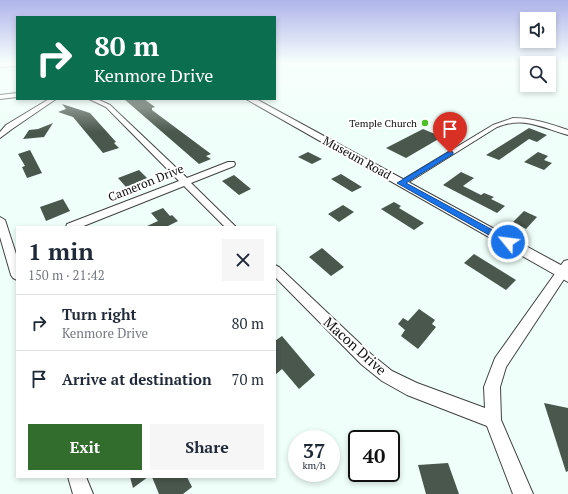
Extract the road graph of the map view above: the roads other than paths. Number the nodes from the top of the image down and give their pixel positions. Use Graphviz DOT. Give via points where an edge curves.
graph roads {
  1 [pos="16,95"];
  2 [pos="0,97"];
  3 [pos="51,100"];
  4 [pos="94,100"];
  5 [pos="252,100"];
  6 [pos="568,133"];
  7 [pos="0,136"];
  8 [pos="231,164"];
  9 [pos="185,181"];
  10 [pos="401,183"];
  11 [pos="0,220"];
  12 [pos="73,226"];
  13 [pos="230,226"];
  14 [pos="9,252"];
  15 [pos="276,271"];
  16 [pos="566,271"];
  17 [pos="16,272"];
  18 [pos="493,420"];
  19 [pos="78,478"];
  20 [pos="83,494"];
  21 [pos="523,494"];
  1 -- 2 [label="street"];
  3 -- 7 [label="street" via="9,127"];
  4 -- 9 [label="street" via="108,106"];
  5 -- 10 [label="street, Museum Road"];
  6 -- 10 [label="street" via="533,121 509,120"];
  8 -- 9 [label="street, Cameron Drive"];
  9 -- 12 [label="street, Cameron Drive"];
  9 -- 13 [label="street"];
  10 -- 16 [label="street, Museum Road"];
  11 -- 14 [label="street"];
  14 -- 17 [label="street"];
  15 -- 18 [label="street, Macon Drive" via="366,359 387,376 413,389"];
  16 -- 18 [label="street" via="500,363 492,387"];
  18 -- 21 [label="street"];
  19 -- 20 [label="street"];
}
